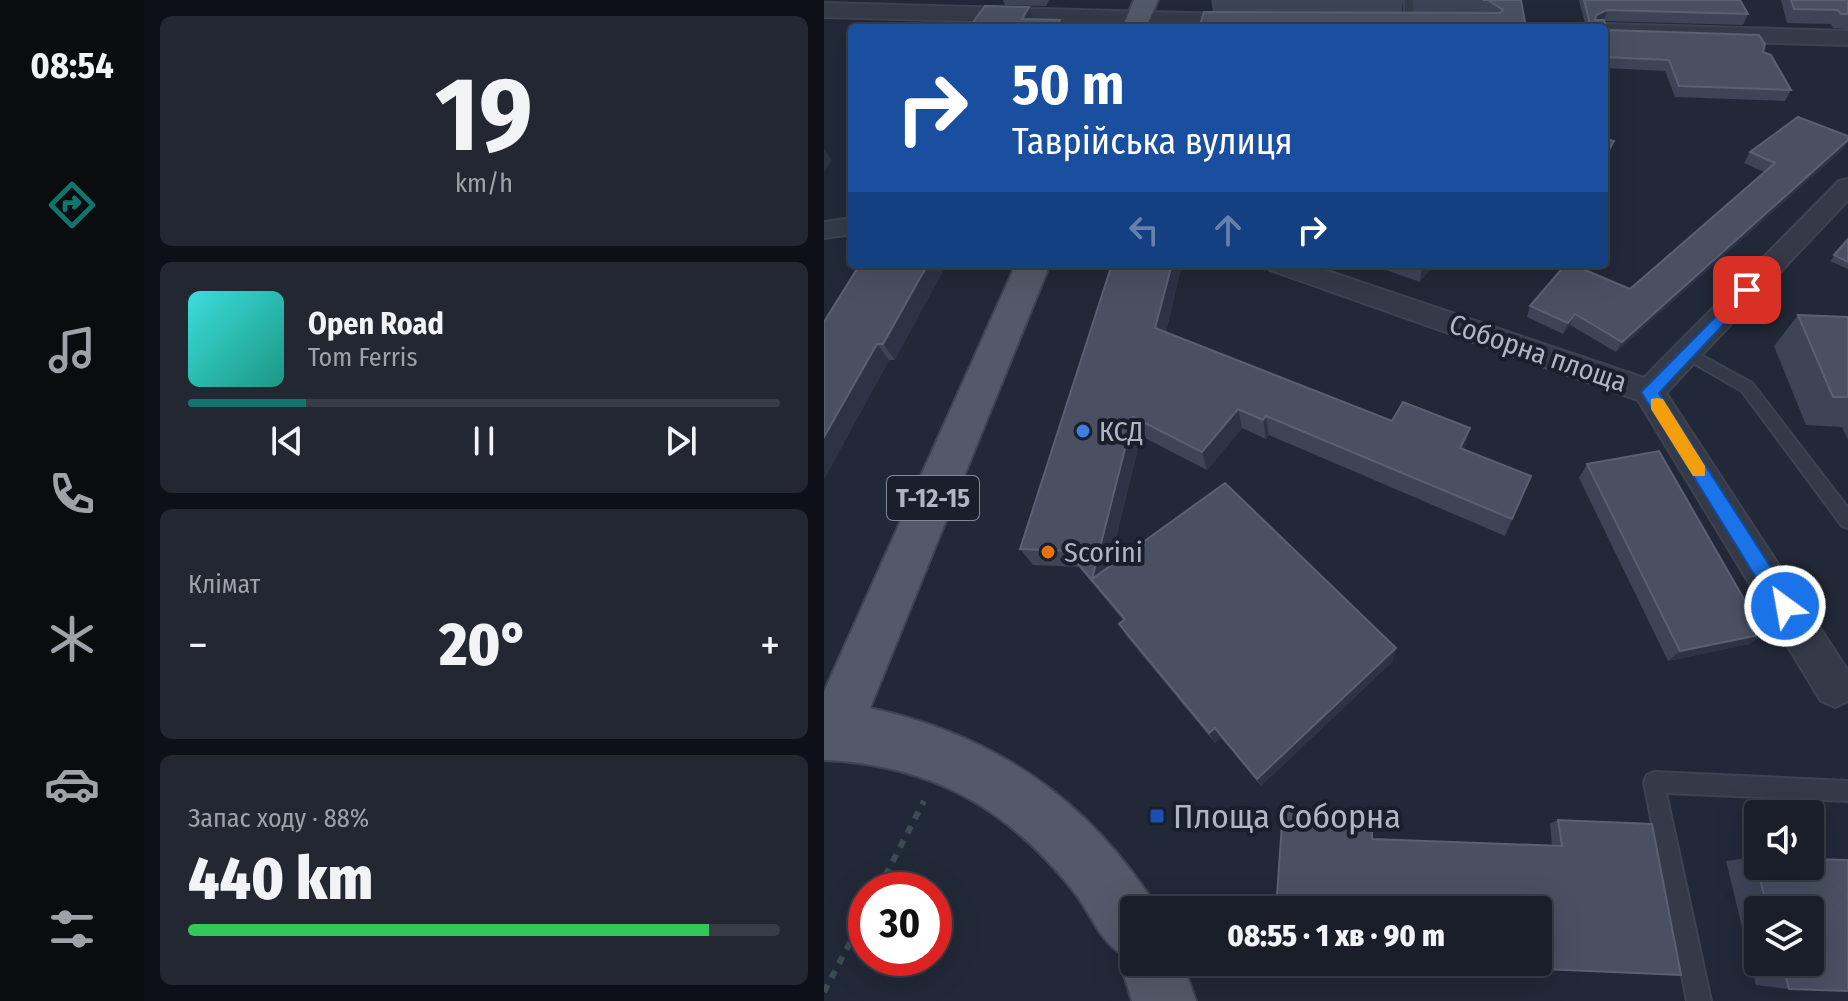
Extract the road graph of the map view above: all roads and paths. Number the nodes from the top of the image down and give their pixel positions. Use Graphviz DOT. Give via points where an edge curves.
graph roads {
  1 [pos="1409,0"];
  2 [pos="824,10"];
  3 [pos="1140,15"];
  4 [pos="1284,22"];
  5 [pos="1419,24"];
  6 [pos="1608,31"];
  7 [pos="1848,38"];
  8 [pos="1848,186"];
  9 [pos="848,227"];
  10 [pos="824,230"];
  11 [pos="1031,268"];
  12 [pos="1291,268"];
  13 [pos="1686,352"];
  14 [pos="1649,392"];
  15 [pos="1848,521"];
  16 [pos="1835,687"];
  17 [pos="828,733"];
  18 [pos="1848,791"];
  19 [pos="924,801"];
  20 [pos="887,872"];
  21 [pos="1120,902"];
  22 [pos="848,946"];
  23 [pos="1156,976"];
  24 [pos="824,992"];
  25 [pos="1164,1001"];
  26 [pos="1699,1001"];
  1 -- 5 [label="lane"];
  2 -- 3 [label="street"];
  3 -- 4 [label="street"];
  6 -- 7 [label="street"];
  8 -- 13 [label="street"];
  9 -- 10 [label="street"];
  11 -- 17 [label="main road, Т-12-15"];
  12 -- 14 [label="street, Соборна площа"];
  13 -- 14 [label="street"];
  13 -- 15 [label="lane" via="1747,387"];
  14 -- 16 [label="street, Соборна площа"];
  17 -- 21 [label="main road, Т-12-15" via="884,738 941,754 1002,785 1057,831"];
  18 -- 26 [label="lane" via="1654,782"];
  19 -- 20 [label="path"];
  22 -- 24 [label="path"];
  23 -- 25 [label="main road"];
}
